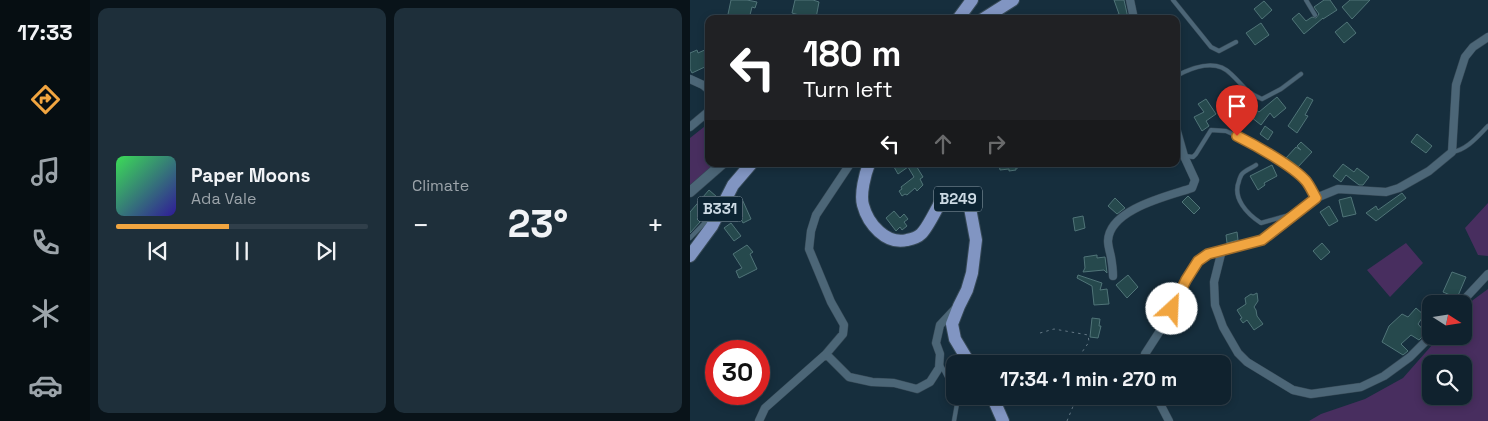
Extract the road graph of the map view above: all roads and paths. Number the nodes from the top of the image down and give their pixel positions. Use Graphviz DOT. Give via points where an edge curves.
graph roads {
  1 [pos="972,0"];
  2 [pos="1013,0"];
  3 [pos="1130,0"];
  4 [pos="1173,0"];
  5 [pos="1306,0"];
  6 [pos="961,15"];
  7 [pos="989,15"];
  8 [pos="1133,15"];
  9 [pos="1314,15"];
  10 [pos="1488,37"];
  11 [pos="1236,42"];
  12 [pos="1180,74"];
  13 [pos="1302,74"];
  14 [pos="690,79"];
  15 [pos="705,87"];
  16 [pos="705,114"];
  17 [pos="1488,126"];
  18 [pos="690,127"];
  19 [pos="1180,142"];
  20 [pos="1452,152"];
  21 [pos="1184,156"];
  22 [pos="1256,165"];
  23 [pos="719,167"];
  24 [pos="748,167"];
  25 [pos="848,167"];
  26 [pos="869,167"];
  27 [pos="690,192"];
  28 [pos="1316,198"];
  29 [pos="719,211"];
  30 [pos="1295,214"];
  31 [pos="690,238"];
  32 [pos="1222,250"];
  33 [pos="690,256"];
  34 [pos="1488,274"];
  35 [pos="1113,276"];
  36 [pos="1468,295"];
  37 [pos="958,306"];
  38 [pos="1040,333"];
  39 [pos="1422,345"];
  40 [pos="826,354"];
  41 [pos="965,355"];
  42 [pos="1080,355"];
  43 [pos="1145,355"];
  44 [pos="940,363"];
  45 [pos="946,375"];
  46 [pos="957,405"];
  47 [pos="996,405"];
  48 [pos="1074,405"];
  49 [pos="1161,405"];
  50 [pos="759,421"];
  51 [pos="954,421"];
  52 [pos="1003,421"];
  53 [pos="1067,421"];
  54 [pos="1169,421"];
  1 -- 6 [label="main road"];
  2 -- 7 [label="main road"];
  3 -- 8 [label="street"];
  4 -- 11 [label="lane" via="1211,47 1219,51"];
  5 -- 9 [label="lane"];
  10 -- 20 [label="street" via="1465,56 1456,85"];
  12 -- 13 [label="lane" via="1213,64 1229,72 1249,93 1262,99"];
  14 -- 15 [label="street"];
  16 -- 18 [label="street"];
  17 -- 20 [label="lane" via="1477,138"];
  19 -- 21 [label="street"];
  20 -- 28 [label="street" via="1399,188 1386,192 1338,189"];
  21 -- 28 [label="lane" via="1193,157 1211,130 1226,131 1291,168"];
  21 -- 35 [label="street" via="1195,180 1192,188 1128,212 1114,227 1108,240"];
  22 -- 30 [label="lane" via="1242,174 1237,186 1236,192 1243,206 1261,223"];
  23 -- 27 [label="street"];
  24 -- 29 [label="main road, B331" via="733,185"];
  25 -- 40 [label="street" via="816,215 811,231 809,249 844,325 843,334"];
  26 -- 37 [label="main road, B249" via="864,178 862,204 870,222 882,235 900,242 916,238 922,234 943,198 957,198 970,208 976,240 972,273"];
  28 -- 30 [label="street"];
  29 -- 31 [label="lane" via="712,214"];
  29 -- 33 [label="main road, B331"];
  30 -- 32 [label="street" via="1262,240"];
  32 -- 39 [label="street" via="1214,282 1215,305 1223,327 1247,362 1294,390 1311,394 1361,387 1384,376"];
  32 -- 43 [label="street" via="1198,261"];
  34 -- 36 [label="street"];
  37 -- 41 [label="main road, B249" via="952,324 955,339"];
  37 -- 44 [label="street" via="940,325 936,343"];
  38 -- 42 [label="path" via="1054,329 1088,335 1089,342"];
  40 -- 44 [label="street" via="849,377 917,389 930,382"];
  40 -- 50 [label="street" via="765,408"];
  44 -- 45 [label="lane"];
  46 -- 51 [label="lane"];
  47 -- 52 [label="main road"];
  48 -- 53 [label="path"];
  49 -- 54 [label="street"];
}
